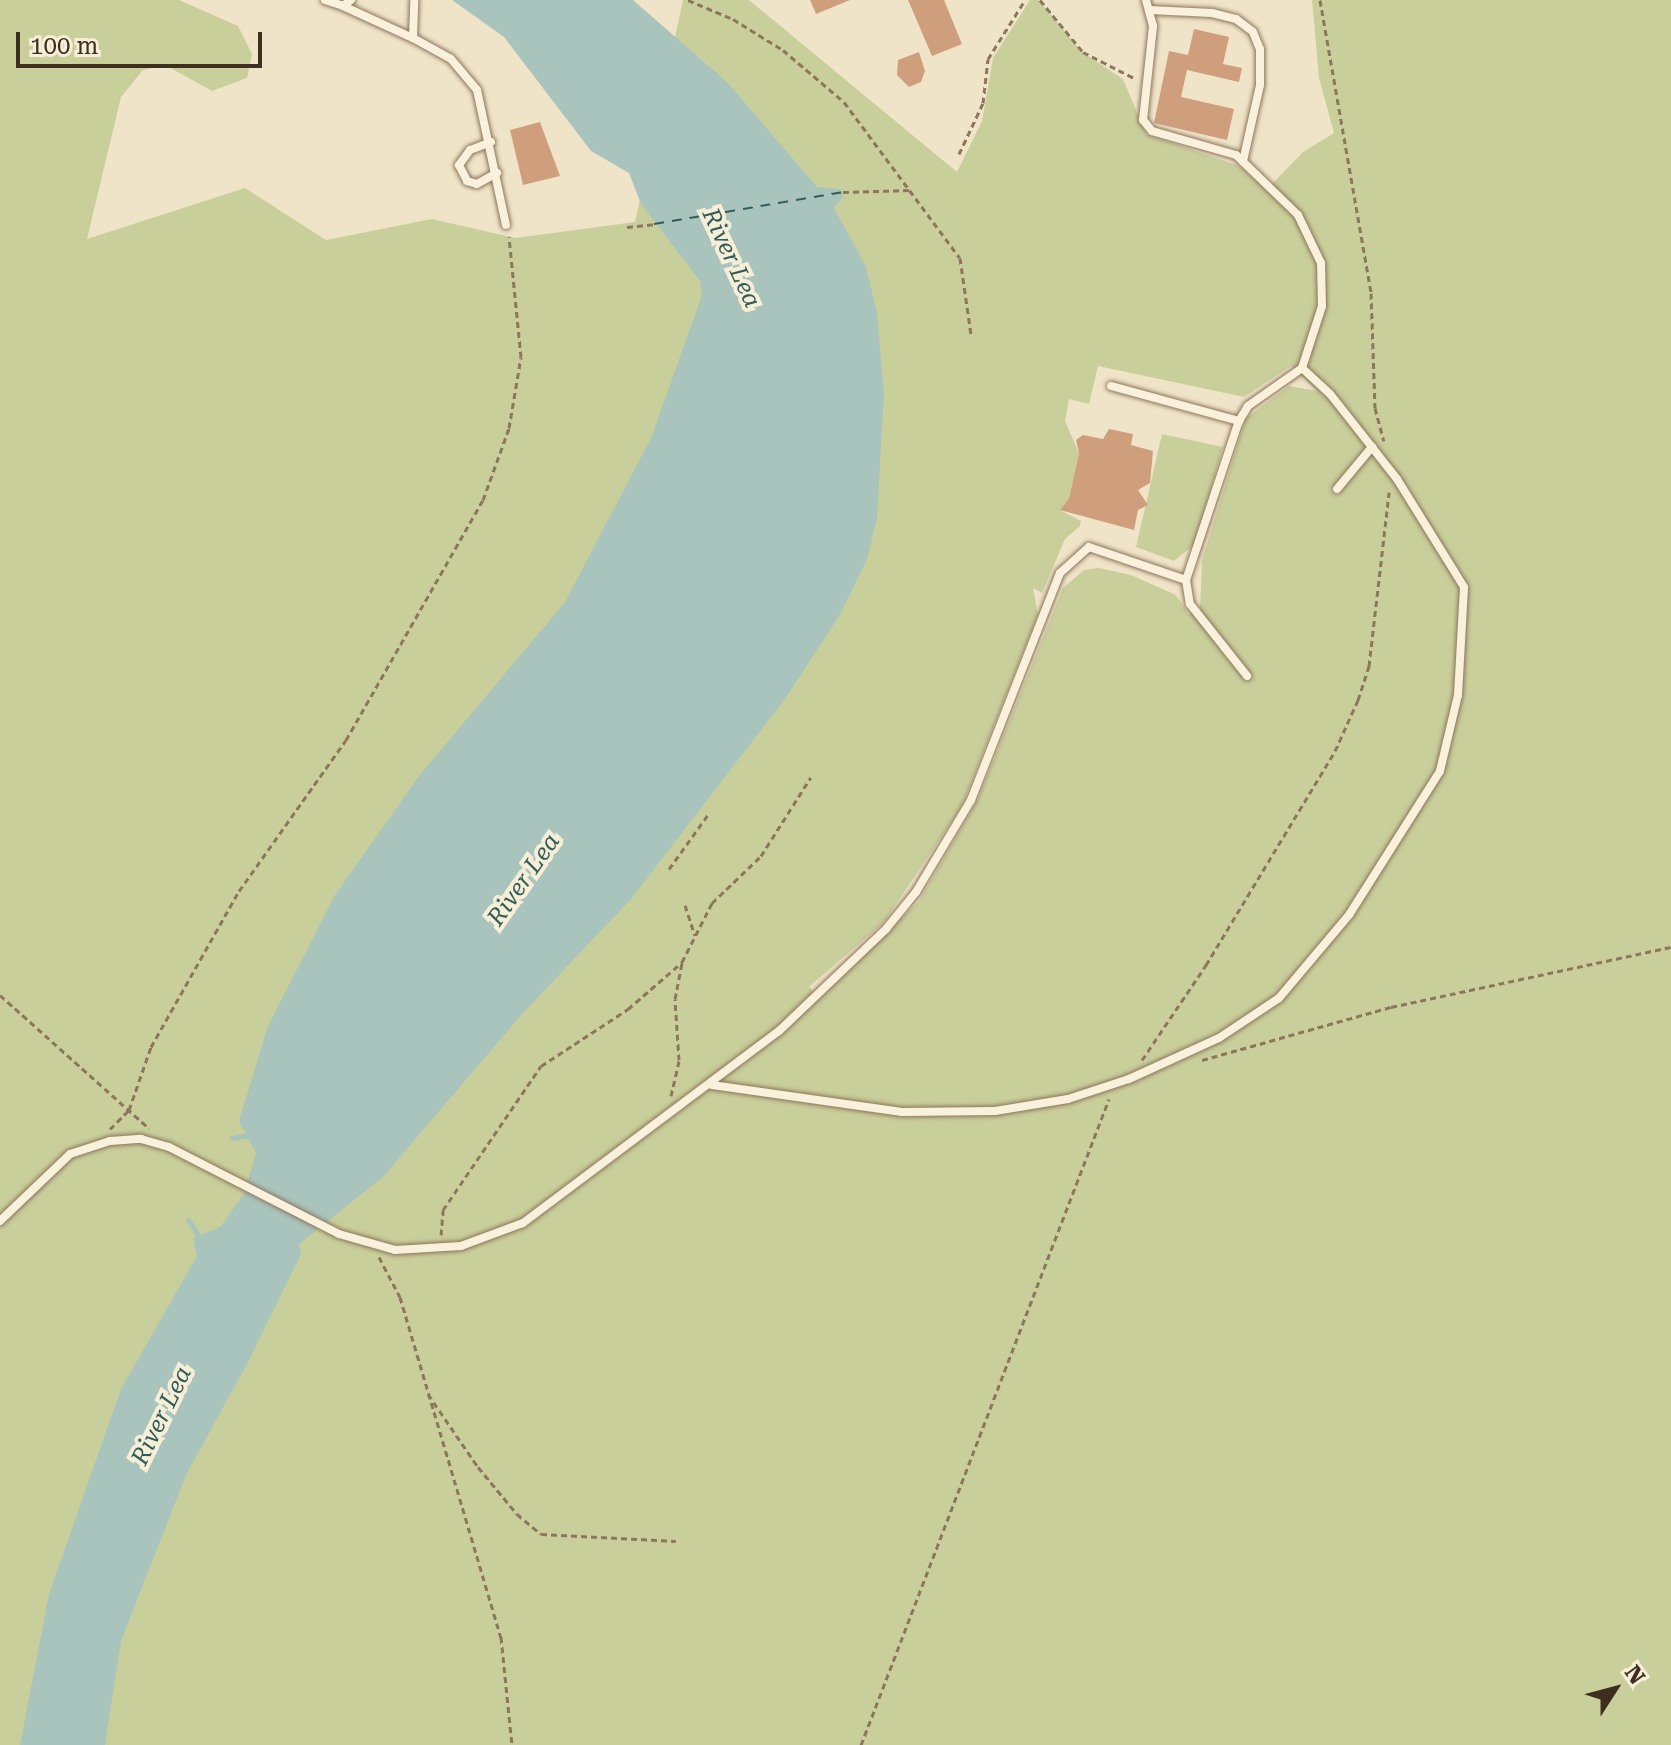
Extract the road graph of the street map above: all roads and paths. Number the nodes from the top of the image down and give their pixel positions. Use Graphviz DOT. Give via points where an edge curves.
graph roads {
  1 [pos="325,0"];
  2 [pos="414,0"];
  3 [pos="688,0"];
  4 [pos="1025,0"];
  5 [pos="1040,0"];
  6 [pos="1320,0"];
  7 [pos="347,3"];
  8 [pos="1147,5"];
  9 [pos="413,38"];
  10 [pos="1137,90"];
  11 [pos="491,142"];
  12 [pos="959,154"];
  13 [pos="1243,161"];
  14 [pos="497,173"];
  15 [pos="913,191"];
  16 [pos="843,192"];
  17 [pos="654,224"];
  18 [pos="506,225"];
  19 [pos="627,227"];
  20 [pos="971,334"];
  21 [pos="1302,368"];
  22 [pos="1111,386"];
  23 [pos="1239,421"];
  24 [pos="1372,447"];
  25 [pos="1388,450"];
  26 [pos="1397,479"];
  27 [pos="1337,489"];
  28 [pos="1186,580"];
  29 [pos="1247,676"];
  30 [pos="811,777"];
  31 [pos="710,812"];
  32 [pos="669,869"];
  33 [pos="685,905"];
  34 [pos="695,935"];
  35 [pos="1671,947"];
  36 [pos="682,962"];
  37 [pos="0,995"];
  38 [pos="1189,1063"];
  39 [pos="1129,1079"];
  40 [pos="711,1085"];
  41 [pos="129,1110"];
  42 [pos="660,1121"];
  43 [pos="93,1146"];
  44 [pos="169,1147"];
  45 [pos="0,1221"];
  46 [pos="370,1243"];
  47 [pos="443,1247"];
  48 [pos="426,1391"];
  49 [pos="676,1541"];
  50 [pos="512,1745"];
  51 [pos="861,1745"];
  1 -- 7 [label="lane"];
  2 -- 9 [label="lane"];
  3 -- 15 [label="path" via="733,19 821,79"];
  4 -- 12 [label="path" via="988,59 983,103"];
  5 -- 10 [label="path" via="1083,52 1136,79"];
  6 -- 25 [label="path" via="1371,293 1375,408"];
  7 -- 9 [label="lane"];
  8 -- 13 [label="lane" via="1151,62 1143,120 1152,131"];
  8 -- 13 [label="lane" via="1236,19 1253,32 1260,49 1260,85"];
  9 -- 11 [label="lane" via="451,59 477,90"];
  11 -- 14 [label="lane"];
  11 -- 14 [label="lane" via="470,150 459,165 467,181 477,184"];
  13 -- 21 [label="lane" via="1298,215 1321,263 1322,306"];
  14 -- 18 [label="lane"];
  15 -- 16 [label="path"];
  15 -- 20 [label="path" via="960,258"];
  17 -- 19 [label="path"];
  18 -- 41 [label="path" via="518,291 521,357 509,428 483,500 346,740 261,854 188,979 151,1047"];
  21 -- 23 [label="lane" via="1248,406"];
  21 -- 24 [label="lane"];
  22 -- 23 [label="lane"];
  23 -- 28 [label="lane"];
  24 -- 26 [label="lane"];
  24 -- 27 [label="lane"];
  26 -- 39 [label="path" via="1386,496 1369,666 1358,700 1335,751 1206,965"];
  26 -- 39 [label="lane" via="1464,587 1458,695 1440,771 1358,902 1311,966 1279,998 1219,1038"];
  28 -- 29 [label="lane" via="1190,604"];
  28 -- 40 [label="lane" via="1089,547 1073,557 1060,573 971,800 916,892 779,1031"];
  30 -- 34 [label="path" via="761,856 712,903"];
  31 -- 32 [label="path"];
  33 -- 34 [label="path"];
  34 -- 36 [label="path"];
  35 -- 38 [label="path" via="1391,1007"];
  36 -- 42 [label="path" via="675,999 679,1060"];
  36 -- 47 [label="path" via="628,1009 541,1066 443,1210"];
  37 -- 41 [label="path"];
  39 -- 40 [label="lane" via="1068,1099 995,1111 902,1112"];
  39 -- 51 [label="path" via="1106,1102 1079,1166 967,1480"];
  40 -- 42 [label="lane"];
  41 -- 43 [label="path"];
  41 -- 44 [label="path"];
  42 -- 47 [label="lane" via="523,1223 496,1236"];
  43 -- 44 [label="lane" via="141,1139"];
  43 -- 45 [label="lane" via="70,1154"];
  44 -- 46 [label="lane" via="339,1234"];
  46 -- 47 [label="lane" via="395,1250"];
  46 -- 48 [label="path" via="400,1297"];
  48 -- 49 [label="path" via="478,1467 541,1534"];
  48 -- 50 [label="path" via="501,1637"];
}
